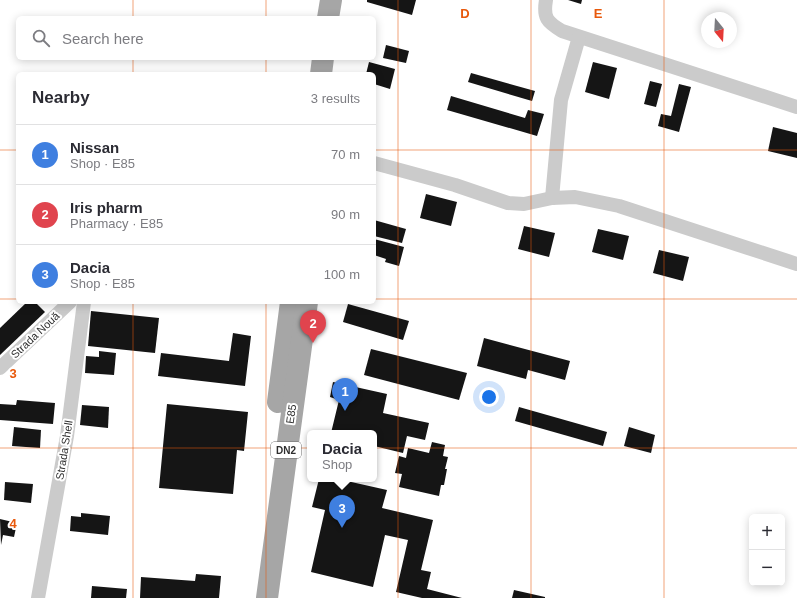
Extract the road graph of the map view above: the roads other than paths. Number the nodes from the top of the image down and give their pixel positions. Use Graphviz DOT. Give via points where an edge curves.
graph roads {
  1 [pos="331,0"];
  2 [pos="346,0"];
  3 [pos="546,0"];
  4 [pos="328,16"];
  5 [pos="343,16"];
  6 [pos="579,37"];
  7 [pos="323,60"];
  8 [pos="338,60"];
  9 [pos="321,72"];
  10 [pos="336,72"];
  11 [pos="797,107"];
  12 [pos="376,164"];
  13 [pos="552,198"];
  14 [pos="797,264"];
  15 [pos="68,304"];
  16 [pos="84,304"];
  17 [pos="291,304"];
  18 [pos="307,304"];
  19 [pos="0,368"];
  20 [pos="38,598"];
  21 [pos="252,598"];
  22 [pos="267,598"];
  1 -- 4 [label="main road"];
  2 -- 5 [label="main road"];
  3 -- 6 [label="street" via="544,9 551,25"];
  6 -- 11 [label="street"];
  6 -- 13 [label="street" via="561,100"];
  7 -- 9 [label="main road"];
  8 -- 10 [label="main road"];
  12 -- 13 [label="street" via="508,202 524,204"];
  13 -- 14 [label="street" via="575,197 619,206"];
  15 -- 19 [label="street, Strada Nouă"];
  16 -- 20 [label="street, Strada Shell" via="67,436"];
  17 -- 21 [label="main road, E85 / DN2"];
  18 -- 22 [label="main road, E85 / DN2"];
}
